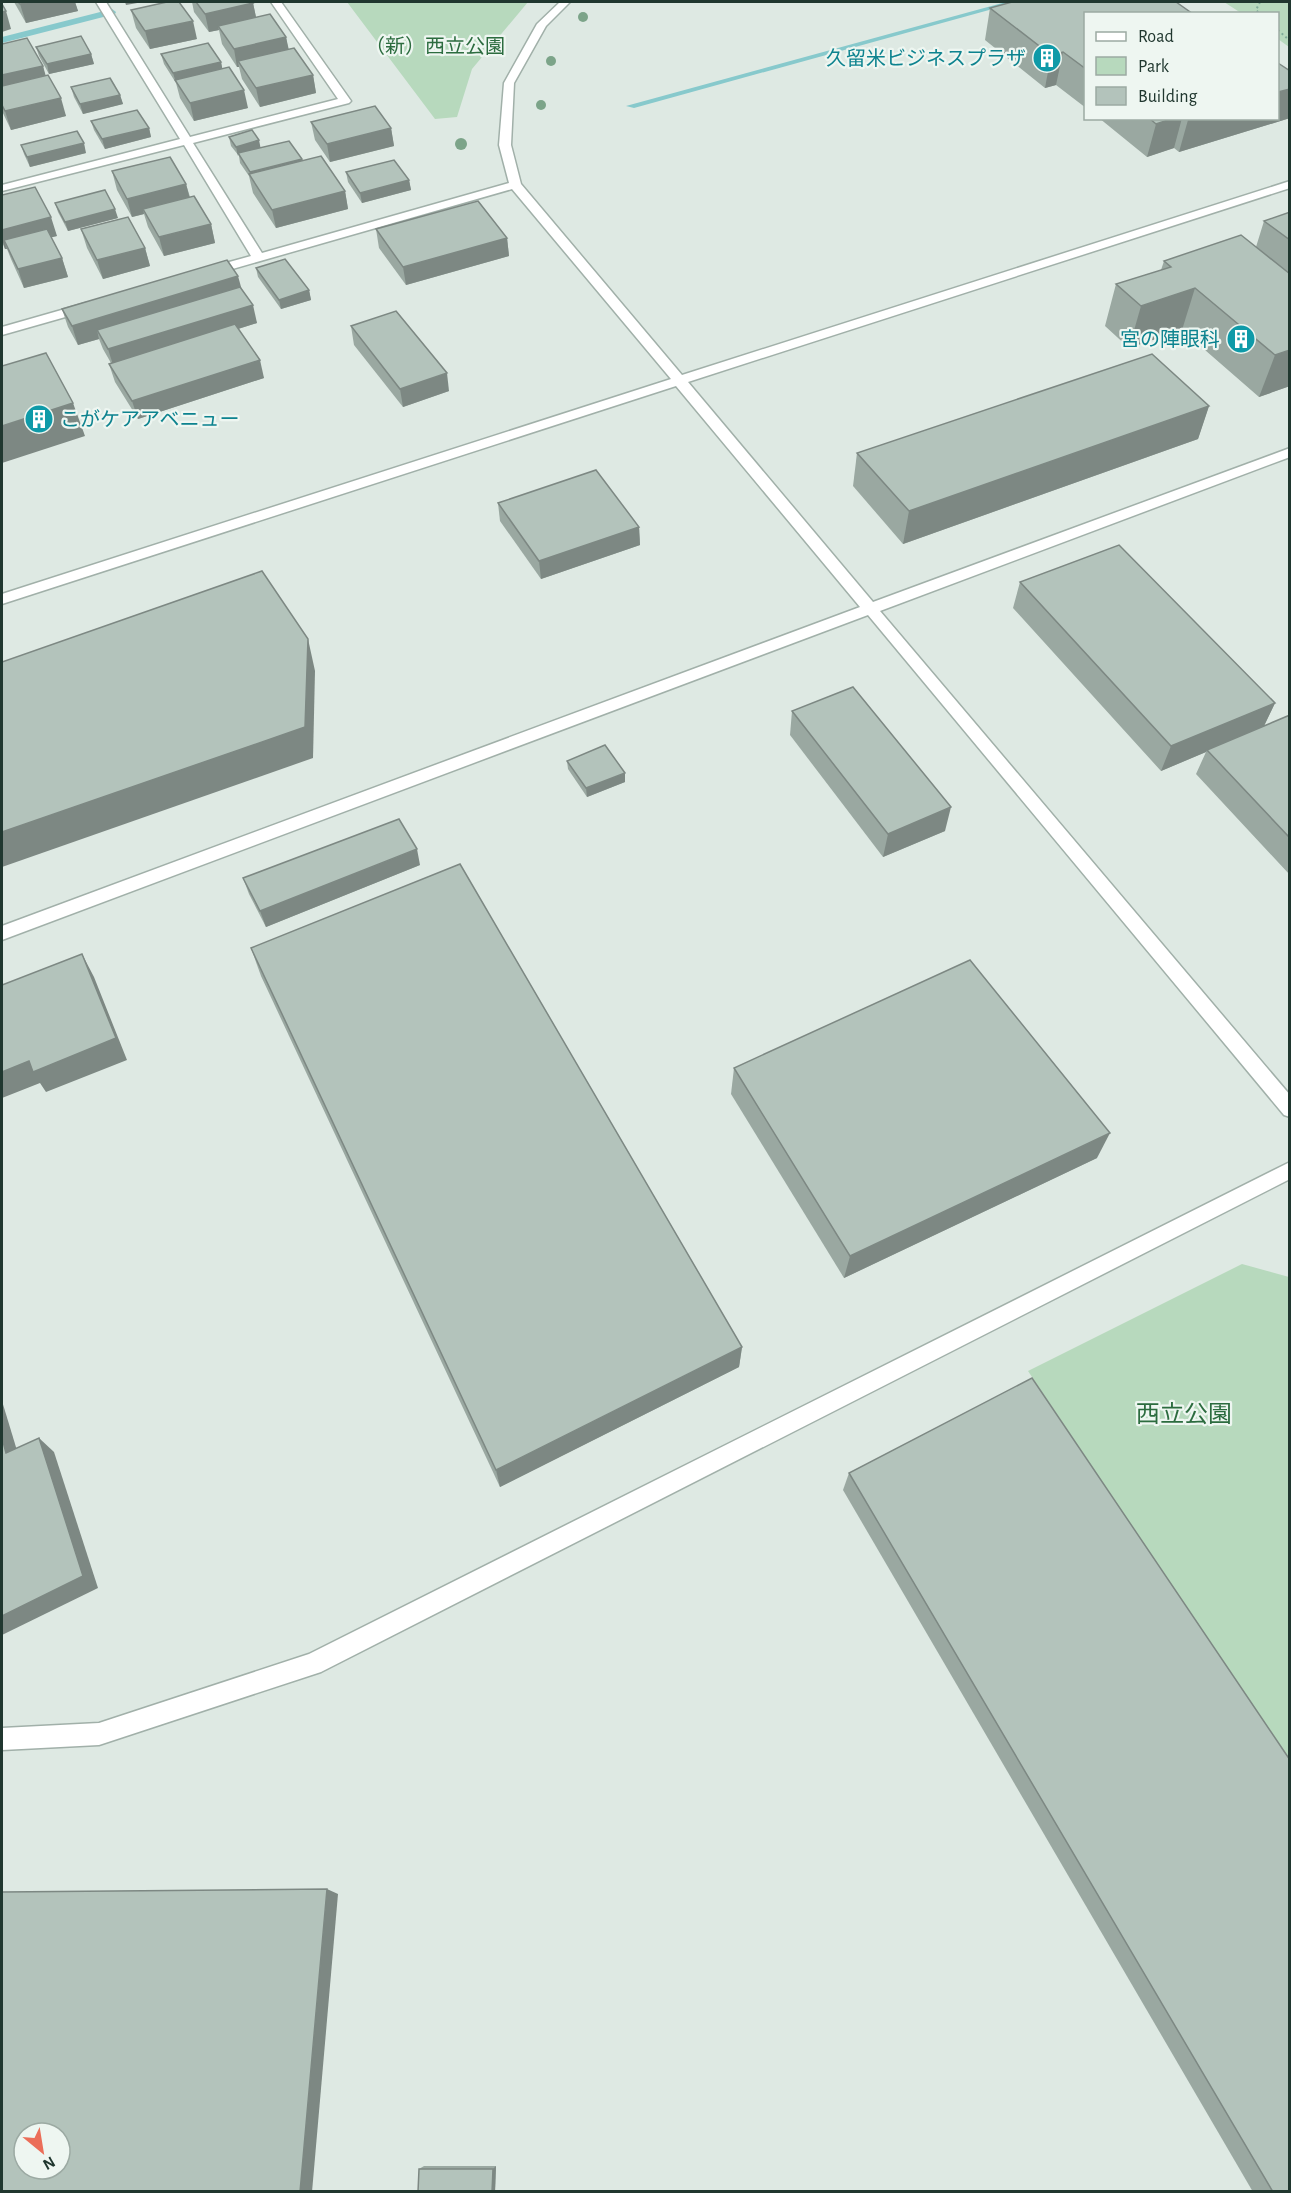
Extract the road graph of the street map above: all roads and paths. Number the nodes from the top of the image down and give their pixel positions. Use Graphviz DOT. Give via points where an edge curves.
graph roads {
  1 [pos="101,2"];
  2 [pos="276,2"];
  3 [pos="565,2"];
  4 [pos="186,141"];
  5 [pos="3,184"];
  6 [pos="1290,184"];
  7 [pos="515,185"];
  8 [pos="258,257"];
  9 [pos="191,277"];
  10 [pos="102,302"];
  11 [pos="2,331"];
  12 [pos="678,381"];
  13 [pos="1290,452"];
  14 [pos="2,599"];
  15 [pos="870,610"];
  16 [pos="2,933"];
  17 [pos="1290,1109"];
  18 [pos="1290,1170"];
  19 [pos="2,1739"];
  1 -- 4 [label="street"];
  2 -- 4 [label="street" via="345,101"];
  3 -- 7 [label="street" via="542,24 509,83 505,145"];
  4 -- 5 [label="street"];
  4 -- 8 [label="street"];
  6 -- 12 [label="street"];
  7 -- 8 [label="street"];
  7 -- 12 [label="street"];
  8 -- 9 [label="street"];
  10 -- 11 [label="street"];
  12 -- 14 [label="street"];
  12 -- 15 [label="street"];
  13 -- 15 [label="street"];
  15 -- 16 [label="street"];
  15 -- 17 [label="street"];
  18 -- 19 [label="street" via="313,1665 99,1734"];
}
